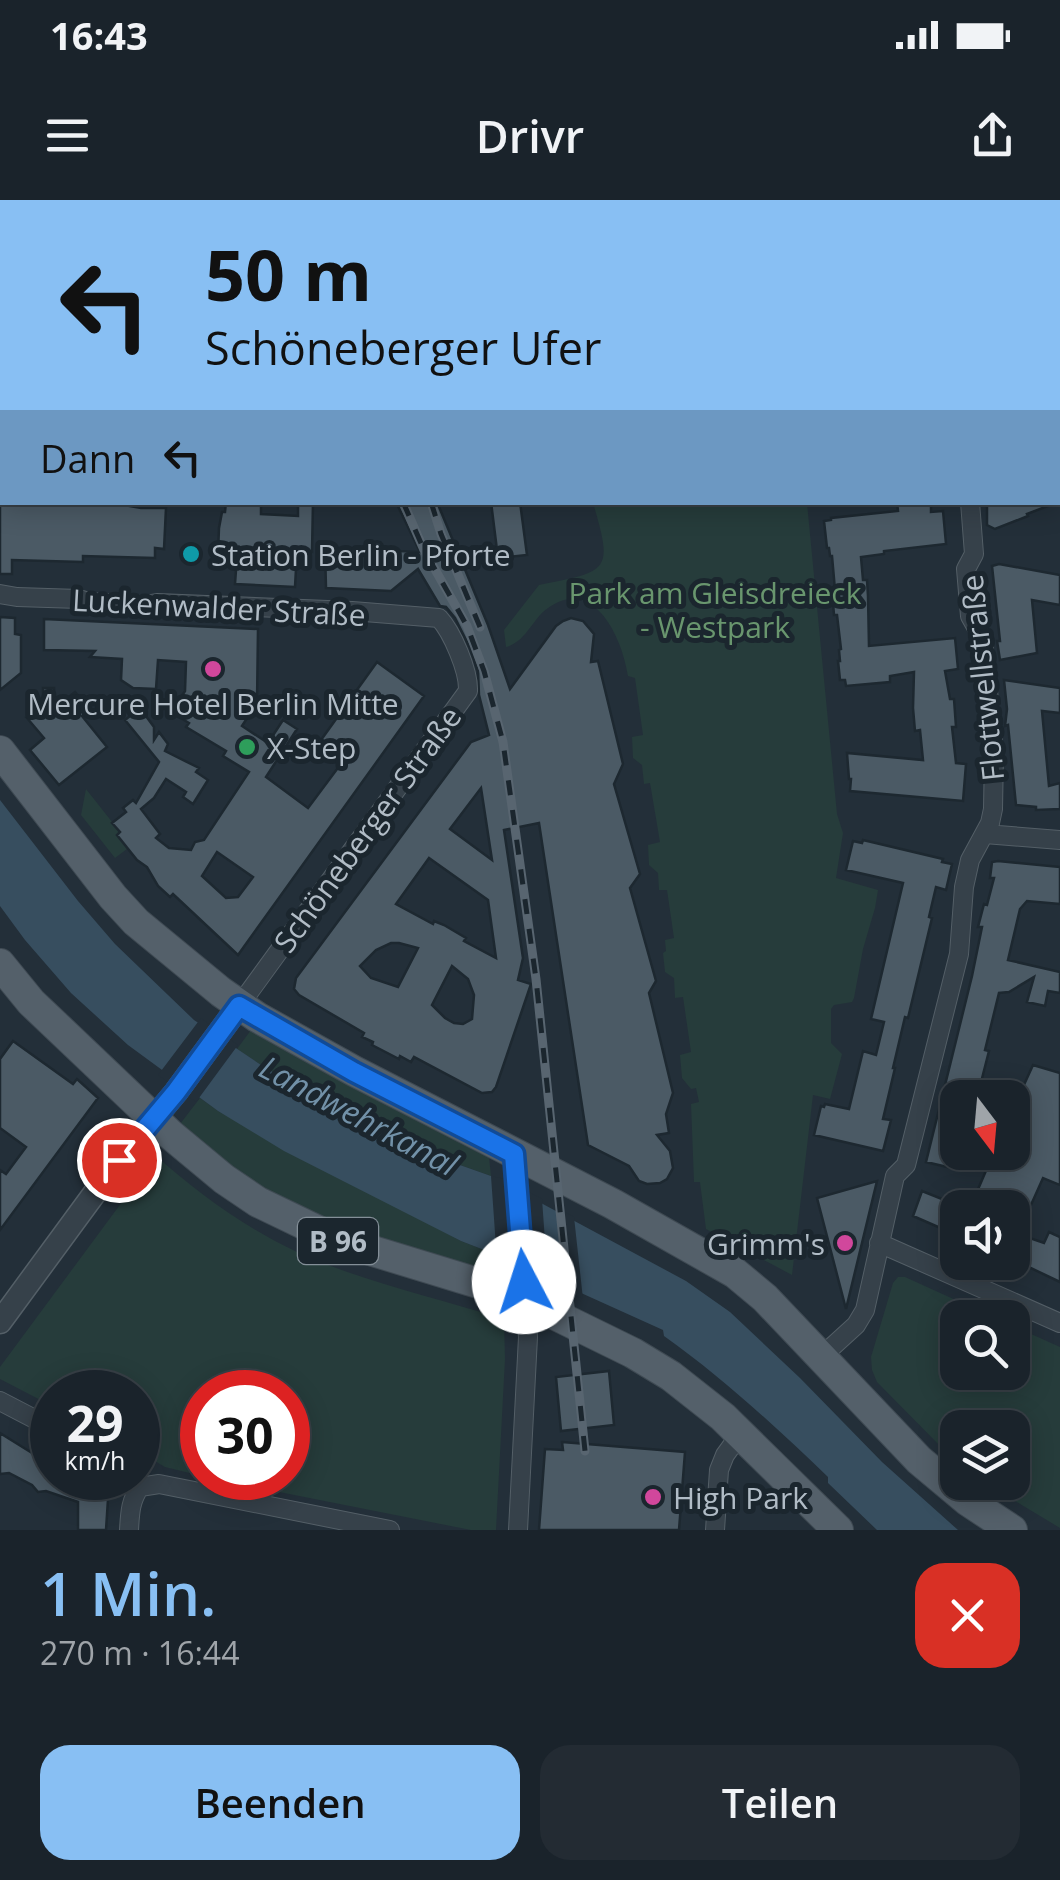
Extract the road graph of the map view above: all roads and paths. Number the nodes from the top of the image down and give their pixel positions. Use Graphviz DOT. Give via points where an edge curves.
graph roads {
  1 [pos="970,505"];
  2 [pos="0,594"];
  3 [pos="439,618"];
  4 [pos="0,751"];
  5 [pos="985,834"];
  6 [pos="1060,840"];
  7 [pos="0,964"];
  8 [pos="239,1006"];
  9 [pos="154,1119"];
  10 [pos="514,1167"];
  11 [pos="879,1244"];
  12 [pos="525,1291"];
  13 [pos="0,1322"];
  14 [pos="1060,1324"];
  15 [pos="822,1356"];
  16 [pos="0,1401"];
  17 [pos="30,1417"];
  18 [pos="741,1433"];
  19 [pos="129,1530"];
  20 [pos="390,1530"];
  21 [pos="518,1530"];
  22 [pos="715,1530"];
  23 [pos="838,1530"];
  24 [pos="1012,1530"];
  1 -- 5 [label="street, Flottwellstraße" via="970,616 982,639 994,753 993,809"];
  2 -- 3 [label="street, Luckenwalder Straße"];
  3 -- 8 [label="street, Schöneberger Straße" via="465,668 468,690"];
  4 -- 8 [label="main road" via="136,922"];
  5 -- 6 [label="street"];
  5 -- 11 [label="street, Flottwellstraße" via="970,860 959,954 916,1129 906,1165 895,1176"];
  7 -- 9 [label="main road, B 96"];
  8 -- 9 [label="street, Schöneberger Straße"];
  8 -- 10 [label="main road"];
  9 -- 12 [label="main road, B 96" via="224,1179 286,1218 336,1240 494,1288"];
  9 -- 13 [label="street"];
  10 -- 12 [label="street"];
  10 -- 15 [label="main road" via="660,1230 735,1273"];
  11 -- 14 [label="street"];
  11 -- 15 [label="street, Flottwellstraße" via="856,1326"];
  12 -- 18 [label="main road, B 96" via="688,1388"];
  12 -- 21 [label="street"];
  15 -- 24 [label="main road" via="919,1460"];
  16 -- 17 [label="street"];
  18 -- 22 [label="street" via="719,1470"];
  18 -- 23 [label="main road, B 96"];
  19 -- 20 [label="street" via="131,1504 149,1484"];
}
